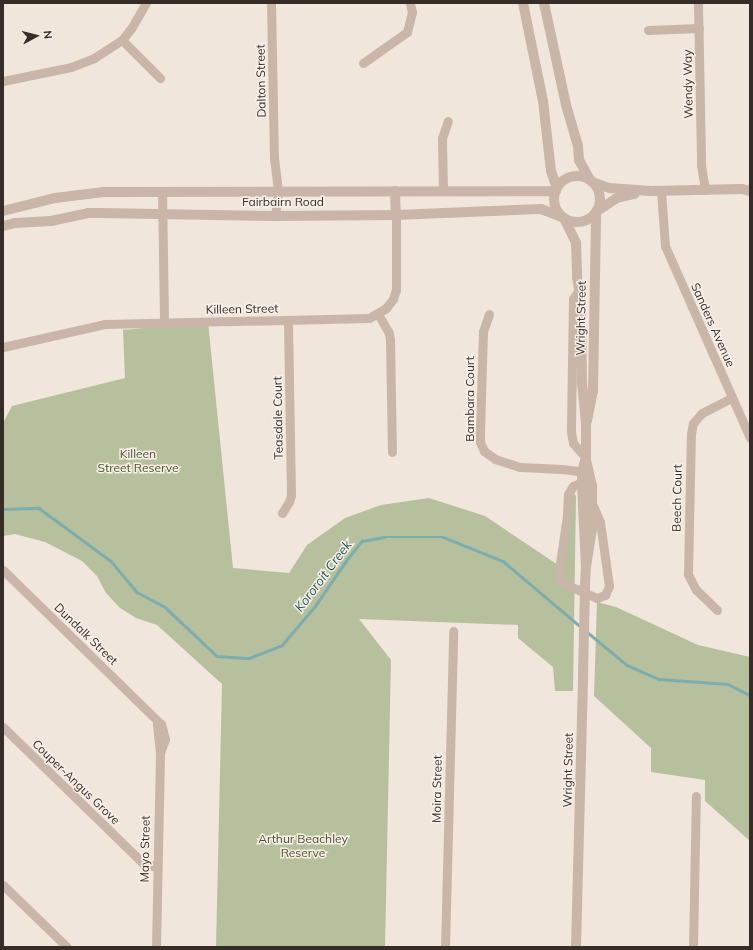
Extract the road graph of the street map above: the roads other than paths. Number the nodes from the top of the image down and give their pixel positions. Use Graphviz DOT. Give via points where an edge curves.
graph roads {
  1 [pos="146,3"];
  2 [pos="272,3"];
  3 [pos="410,3"];
  4 [pos="523,3"];
  5 [pos="544,3"];
  6 [pos="698,3"];
  7 [pos="699,28"];
  8 [pos="648,30"];
  9 [pos="122,40"];
  10 [pos="363,63"];
  11 [pos="160,78"];
  12 [pos="3,81"];
  13 [pos="448,121"];
  14 [pos="591,181"];
  15 [pos="556,189"];
  16 [pos="701,190"];
  17 [pos="162,191"];
  18 [pos="395,191"];
  19 [pos="443,191"];
  20 [pos="659,191"];
  21 [pos="750,191"];
  22 [pos="274,192"];
  23 [pos="3,211"];
  24 [pos="597,211"];
  25 [pos="161,213"];
  26 [pos="396,215"];
  27 [pos="275,216"];
  28 [pos="563,217"];
  29 [pos="3,226"];
  30 [pos="579,290"];
  31 [pos="378,314"];
  32 [pos="488,314"];
  33 [pos="288,320"];
  34 [pos="164,322"];
  35 [pos="3,347"];
  36 [pos="732,398"];
  37 [pos="586,423"];
  38 [pos="750,438"];
  39 [pos="392,452"];
  40 [pos="586,459"];
  41 [pos="562,469"];
  42 [pos="585,472"];
  43 [pos="582,485"];
  44 [pos="592,503"];
  45 [pos="282,513"];
  46 [pos="586,566"];
  47 [pos="3,570"];
  48 [pos="717,610"];
  49 [pos="453,631"];
  50 [pos="153,716"];
  51 [pos="3,727"];
  52 [pos="696,796"];
  53 [pos="157,862"];
  54 [pos="3,885"];
  55 [pos="67,947"];
  56 [pos="156,947"];
  57 [pos="445,947"];
  58 [pos="576,947"];
  59 [pos="693,947"];
  1 -- 9 [label="street"];
  2 -- 22 [label="street, Dalton Street"];
  3 -- 10 [label="street" via="412,12 407,32"];
  4 -- 15 [label="street" via="543,101 551,171"];
  5 -- 14 [label="street" via="566,105 578,146 579,160"];
  6 -- 7 [label="street, Wendy Way"];
  7 -- 8 [label="street"];
  7 -- 16 [label="street, Wendy Way"];
  9 -- 11 [label="street"];
  9 -- 12 [label="street" via="105,52 79,64"];
  13 -- 19 [label="street" via="442,138"];
  14 -- 15 [label="street" via="581,176 572,177 563,181"];
  14 -- 20 [label="street" via="611,188"];
  14 -- 24 [label="street" via="600,195"];
  15 -- 19 [label="street, Fairbairn Road"];
  15 -- 28 [label="street" via="555,206"];
  16 -- 20 [label="street"];
  16 -- 21 [label="street"];
  17 -- 22 [label="street, Fairbairn Road"];
  17 -- 23 [label="street, Fairbairn Road" via="75,195"];
  17 -- 25 [label="street"];
  18 -- 19 [label="street, Fairbairn Road"];
  18 -- 22 [label="street, Fairbairn Road"];
  18 -- 26 [label="street"];
  20 -- 24 [label="street" via="617,198"];
  20 -- 36 [label="street, Sanders Avenue" via="665,246"];
  22 -- 27 [label="street, Dalton Street"];
  24 -- 28 [label="street" via="589,219 580,222"];
  24 -- 37 [label="street, Wright Street" via="594,390"];
  25 -- 27 [label="street, Fairbairn Road"];
  25 -- 29 [label="street, Fairbairn Road" via="88,213 51,221"];
  25 -- 34 [label="street"];
  26 -- 27 [label="street, Fairbairn Road"];
  26 -- 28 [label="street, Fairbairn Road" via="543,209"];
  26 -- 31 [label="street, Killeen Street" via="396,290 390,304"];
  28 -- 30 [label="street, Wright Street" via="576,243"];
  30 -- 37 [label="street, Wright Street" via="582,396"];
  30 -- 40 [label="street, Wright Street" via="573,299 571,432 573,443"];
  31 -- 33 [label="street, Killeen Street" via="359,320"];
  31 -- 39 [label="street" via="389,333 390,340"];
  32 -- 41 [label="street, Bambara Court" via="483,331 480,431 482,448 495,459 520,467"];
  33 -- 34 [label="street, Killeen Street"];
  33 -- 45 [label="street, Teasdale Court" via="291,495"];
  34 -- 35 [label="street, Killeen Street" via="106,324"];
  36 -- 38 [label="street, Sanders Avenue"];
  36 -- 48 [label="street, Beech Court" via="702,413 693,423 691,434 688,574 696,590"];
  37 -- 40 [label="street, Wright Street"];
  40 -- 41 [label="street, Bambara Court"];
  40 -- 42 [label="street, Wright Street"];
  41 -- 42 [label="street, Bambara Court"];
  42 -- 43 [label="street, Wright Street"];
  42 -- 44 [label="street, Wright Street" via="592,485"];
  43 -- 44 [label="street"];
  43 -- 44 [label="street, Wright Street" via="573,486 568,494 558,576 565,584 597,598 605,595 609,586 600,522"];
  43 -- 46 [label="street, Wright Street"];
  44 -- 46 [label="street, Wright Street" via="592,529"];
  46 -- 58 [label="street, Wright Street, bridge"];
  47 -- 50 [label="street, Dundalk Street"];
  49 -- 57 [label="street, Moira Street"];
  50 -- 53 [label="street, Mayo Street" via="157,726 160,752"];
  51 -- 53 [label="street, Couper-Angus Grove" via="143,863"];
  52 -- 59 [label="street"];
  53 -- 56 [label="street, Mayo Street"];
  54 -- 55 [label="street"];
}
